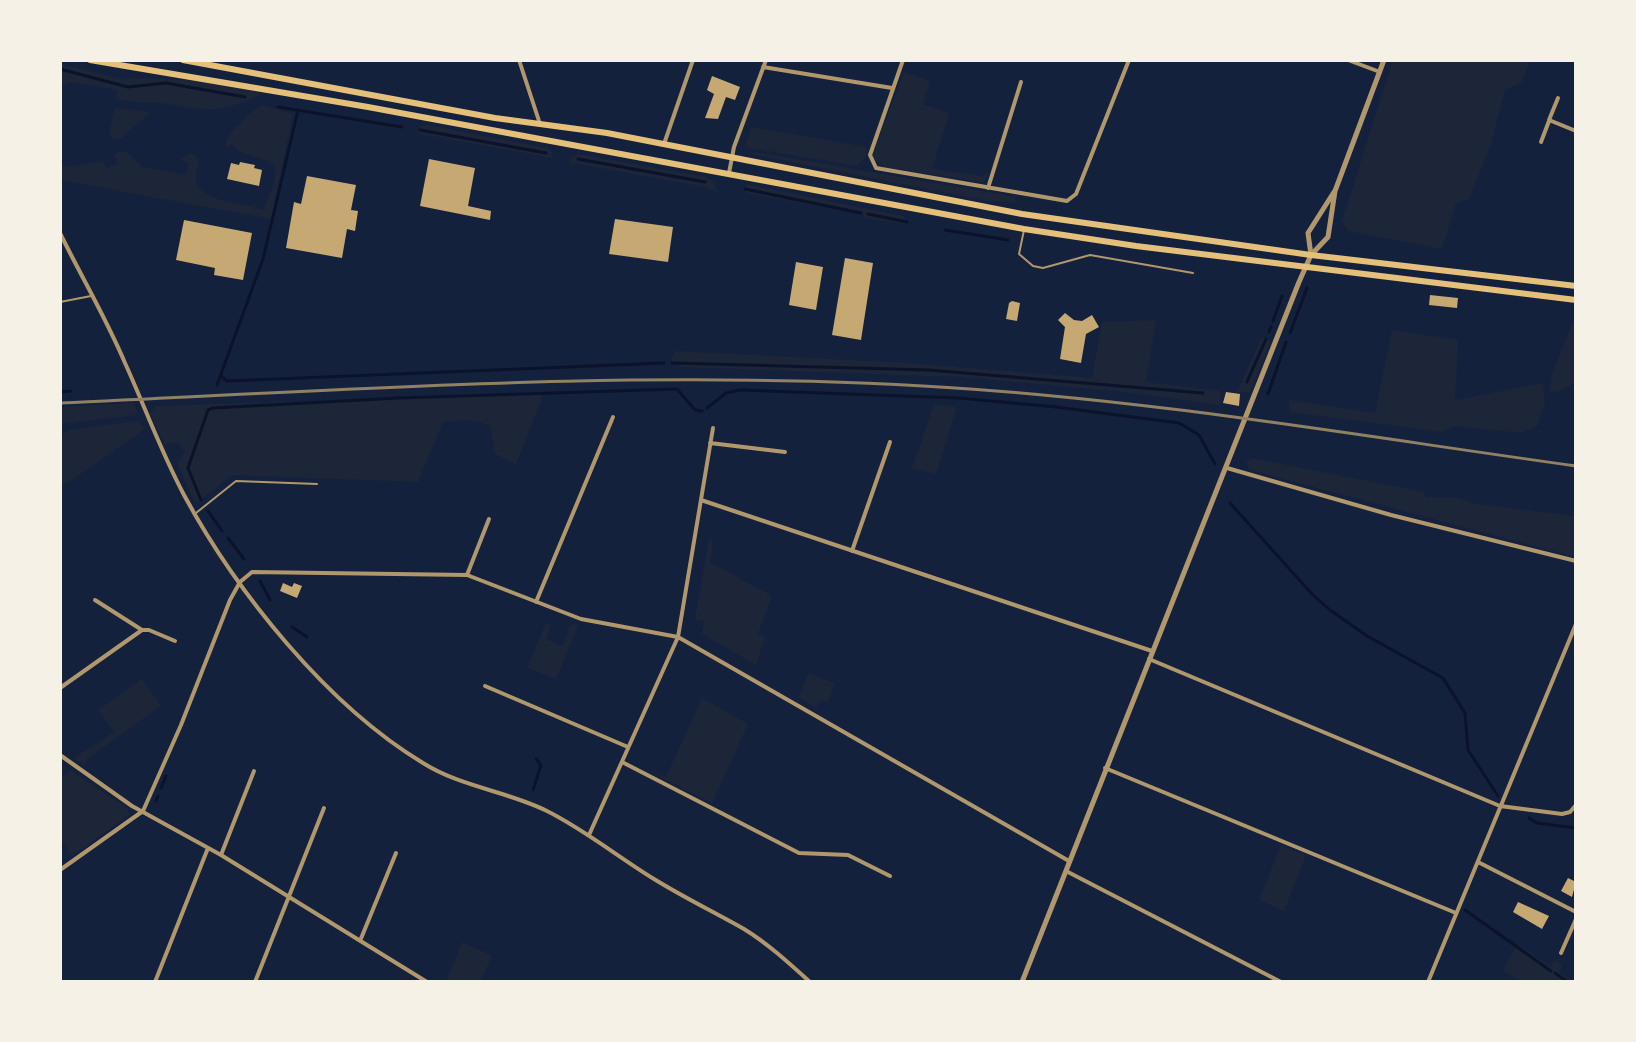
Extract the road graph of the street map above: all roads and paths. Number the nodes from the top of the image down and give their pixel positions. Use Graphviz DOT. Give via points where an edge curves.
graph roads {
  1 [pos="90,60"];
  2 [pos="183,60"];
  3 [pos="519,60"];
  4 [pos="693,60"];
  5 [pos="766,60"];
  6 [pos="903,60"];
  7 [pos="1129,60"];
  8 [pos="1348,60"];
  9 [pos="1384,60"];
  10 [pos="763,67"];
  11 [pos="1380,72"];
  12 [pos="1021,82"];
  13 [pos="892,88"];
  14 [pos="1558,98"];
  15 [pos="1549,120"];
  16 [pos="540,124"];
  17 [pos="1576,131"];
  18 [pos="1541,142"];
  19 [pos="664,144"];
  20 [pos="732,157"];
  21 [pos="729,173"];
  22 [pos="988,188"];
  23 [pos="1335,191"];
  24 [pos="1024,229"];
  25 [pos="60,233"];
  26 [pos="1311,255"];
  27 [pos="1305,268"];
  28 [pos="1193,273"];
  29 [pos="1576,286"];
  30 [pos="92,296"];
  31 [pos="1576,300"];
  32 [pos="60,302"];
  33 [pos="613,417"];
  34 [pos="713,428"];
  35 [pos="890,442"];
  36 [pos="710,443"];
  37 [pos="785,452"];
  38 [pos="1227,468"];
  39 [pos="317,484"];
  40 [pos="701,500"];
  41 [pos="195,514"];
  42 [pos="489,519"];
  43 [pos="852,551"];
  44 [pos="1576,561"];
  45 [pos="467,575"];
  46 [pos="240,582"];
  47 [pos="95,600"];
  48 [pos="536,602"];
  49 [pos="1576,624"];
  50 [pos="142,630"];
  51 [pos="678,637"];
  52 [pos="175,641"];
  53 [pos="1152,651"];
  54 [pos="1149,659"];
  55 [pos="485,686"];
  56 [pos="60,688"];
  57 [pos="628,747"];
  58 [pos="60,755"];
  59 [pos="622,762"];
  60 [pos="1105,768"];
  61 [pos="254,771"];
  62 [pos="1576,805"];
  63 [pos="1500,806"];
  64 [pos="324,808"];
  65 [pos="143,811"];
  66 [pos="588,836"];
  67 [pos="208,848"];
  68 [pos="396,853"];
  69 [pos="221,855"];
  70 [pos="1069,861"];
  71 [pos="1478,862"];
  72 [pos="60,870"];
  73 [pos="1065,871"];
  74 [pos="890,876"];
  75 [pos="289,896"];
  76 [pos="1576,912"];
  77 [pos="1456,913"];
  78 [pos="1576,919"];
  79 [pos="360,941"];
  80 [pos="1561,953"];
  81 [pos="155,982"];
  82 [pos="255,982"];
  83 [pos="427,982"];
  84 [pos="810,982"];
  85 [pos="1022,982"];
  86 [pos="1281,982"];
  87 [pos="1428,982"];
  1 -- 21 [label="main road"];
  2 -- 16 [label="main road"];
  3 -- 16 [label="street"];
  4 -- 19 [label="street"];
  5 -- 10 [label="street"];
  6 -- 13 [label="street"];
  7 -- 22 [label="street" via="1072,198 1038,198"];
  8 -- 11 [label="street"];
  9 -- 11 [label="street"];
  10 -- 13 [label="street"];
  10 -- 20 [label="street"];
  11 -- 23 [label="street"];
  12 -- 22 [label="street"];
  13 -- 22 [label="street" via="870,155 873,164 881,170"];
  14 -- 15 [label="street"];
  15 -- 17 [label="street"];
  15 -- 18 [label="street"];
  16 -- 19 [label="main road"];
  19 -- 20 [label="main road"];
  20 -- 21 [label="street"];
  20 -- 26 [label="main road" via="1022,214"];
  21 -- 24 [label="main road"];
  23 -- 26 [label="street" via="1328,237"];
  23 -- 26 [label="street" via="1308,233"];
  24 -- 27 [label="main road"];
  24 -- 28 [label="lane" via="1019,254 1033,266 1090,255"];
  25 -- 30 [label="street"];
  26 -- 27 [label="street"];
  26 -- 29 [label="main road"];
  27 -- 31 [label="main road"];
  27 -- 38 [label="street"];
  30 -- 32 [label="lane"];
  30 -- 41 [label="street"];
  33 -- 48 [label="street"];
  34 -- 36 [label="street"];
  35 -- 43 [label="street"];
  36 -- 37 [label="street"];
  36 -- 40 [label="street"];
  38 -- 44 [label="street"];
  38 -- 53 [label="street"];
  39 -- 41 [label="lane" via="236,481"];
  40 -- 43 [label="street"];
  40 -- 51 [label="street"];
  41 -- 46 [label="street"];
  42 -- 45 [label="street"];
  43 -- 53 [label="street"];
  45 -- 46 [label="street" via="252,572"];
  45 -- 48 [label="street"];
  46 -- 65 [label="street"];
  46 -- 66 [label="street" via="314,673 405,750 446,775 546,811"];
  47 -- 50 [label="street"];
  48 -- 51 [label="street" via="581,619"];
  49 -- 63 [label="street"];
  50 -- 52 [label="street"];
  50 -- 56 [label="street"];
  51 -- 57 [label="street"];
  51 -- 70 [label="street"];
  53 -- 54 [label="street"];
  54 -- 60 [label="street"];
  54 -- 63 [label="street"];
  55 -- 57 [label="street"];
  57 -- 59 [label="street"];
  58 -- 65 [label="street"];
  59 -- 66 [label="street"];
  59 -- 74 [label="street" via="799,853 848,855"];
  60 -- 70 [label="street"];
  60 -- 77 [label="street"];
  61 -- 69 [label="street"];
  62 -- 63 [label="street" via="1562,814"];
  63 -- 71 [label="street"];
  64 -- 75 [label="street"];
  65 -- 67 [label="street"];
  65 -- 72 [label="street"];
  66 -- 84 [label="street" via="746,931"];
  67 -- 69 [label="street"];
  67 -- 81 [label="street"];
  68 -- 79 [label="street"];
  69 -- 75 [label="street"];
  70 -- 73 [label="street"];
  71 -- 76 [label="street"];
  71 -- 77 [label="street"];
  73 -- 85 [label="street"];
  73 -- 86 [label="street"];
  75 -- 79 [label="street"];
  75 -- 82 [label="street"];
  77 -- 87 [label="street"];
  78 -- 80 [label="street"];
  79 -- 83 [label="street"];
}
